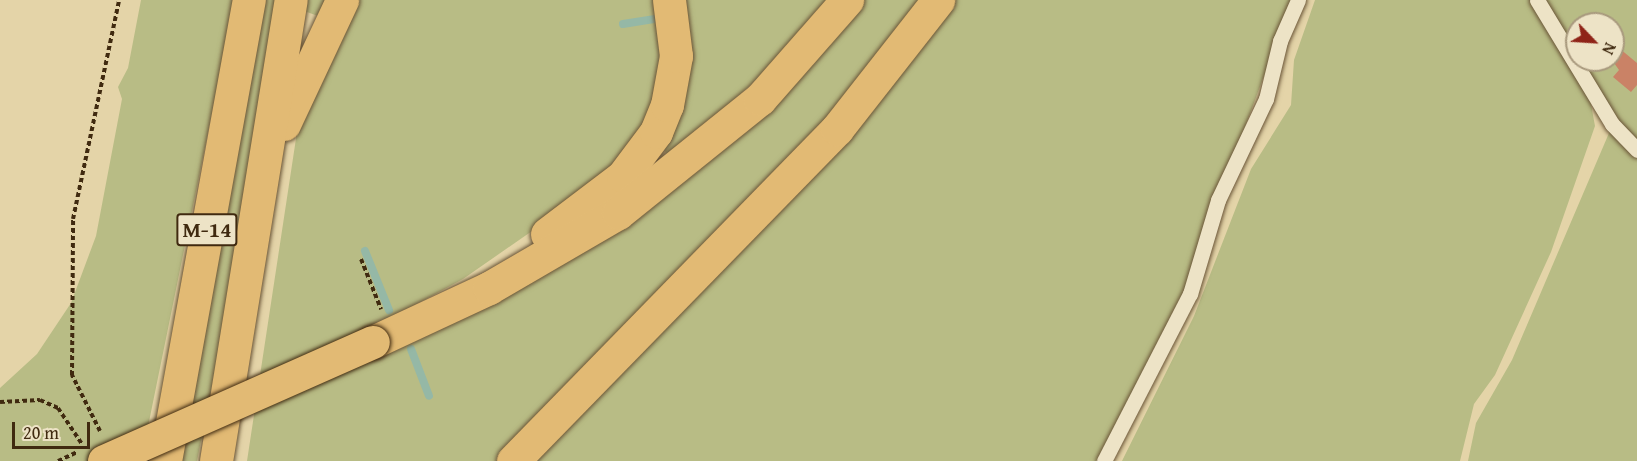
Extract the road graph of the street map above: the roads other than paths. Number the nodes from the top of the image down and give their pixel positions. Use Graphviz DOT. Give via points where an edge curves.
graph roads {
  1 [pos="249,0"];
  2 [pos="291,0"];
  3 [pos="342,0"];
  4 [pos="669,0"];
  5 [pos="847,0"];
  6 [pos="938,0"];
  7 [pos="1298,0"];
  8 [pos="1537,0"];
  9 [pos="1637,150"];
  10 [pos="254,220"];
  11 [pos="489,288"];
  12 [pos="98,452"];
  13 [pos="165,461"];
  14 [pos="216,461"];
  15 [pos="513,461"];
  16 [pos="1104,461"];
  1 -- 13 [label="highway, М-14"];
  2 -- 10 [label="highway, М-14"];
  3 -- 10 [label="highway" via="301,79"];
  4 -- 11 [label="highway" via="676,33 673,82 640,156"];
  5 -- 11 [label="highway" via="760,99 691,158 618,213"];
  6 -- 15 [label="highway" via="837,129"];
  7 -- 16 [label="lane" via="1280,40 1266,99 1218,200 1190,294"];
  8 -- 9 [label="lane" via="1612,124"];
  10 -- 14 [label="highway, М-14"];
  11 -- 12 [label="highway, bridge" via="379,330"];
}
